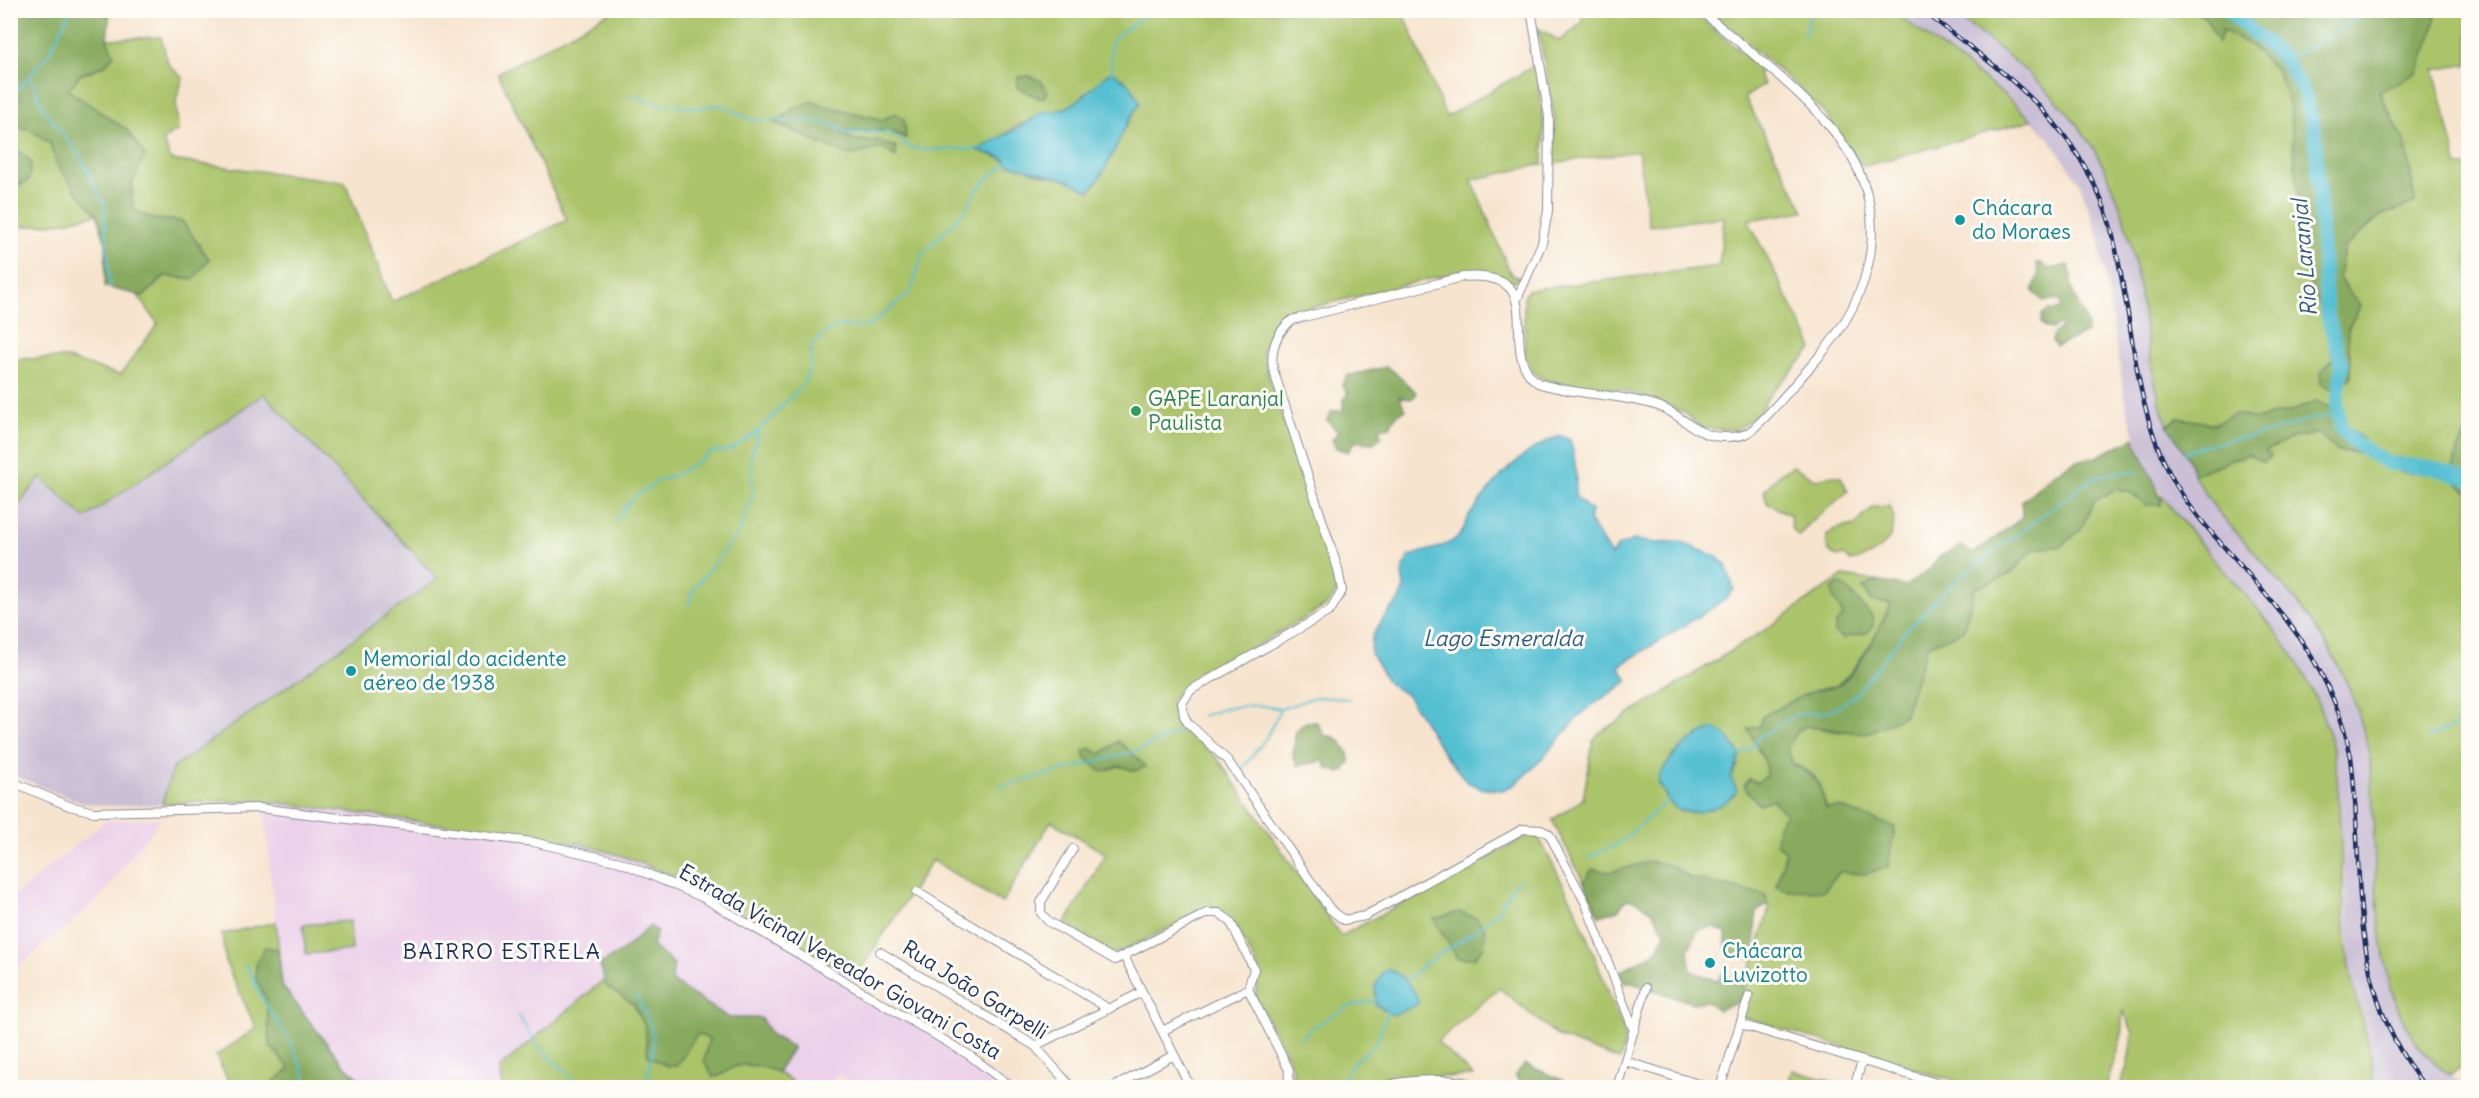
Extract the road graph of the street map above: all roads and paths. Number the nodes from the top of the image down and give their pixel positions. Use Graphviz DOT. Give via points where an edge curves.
graph roads {
  1 [pos="1531,10"];
  2 [pos="1700,10"];
  3 [pos="1517,299"];
  4 [pos="12,785"];
  5 [pos="1072,849"];
  6 [pos="917,892"];
  7 [pos="880,952"];
  8 [pos="1124,956"];
  9 [pos="1646,988"];
  10 [pos="1248,989"];
  11 [pos="1142,992"];
  12 [pos="1749,996"];
  13 [pos="1109,1009"];
  14 [pos="1740,1024"];
  15 [pos="1162,1031"];
  16 [pos="1634,1031"];
  17 [pos="1035,1047"];
  18 [pos="1174,1055"];
  19 [pos="1625,1061"];
  20 [pos="1862,1061"];
  21 [pos="1416,1085"];
  22 [pos="1013,1088"];
  23 [pos="1072,1088"];
  24 [pos="1112,1088"];
  25 [pos="1191,1088"];
  26 [pos="1288,1088"];
  27 [pos="1384,1088"];
  28 [pos="1478,1088"];
  29 [pos="1617,1088"];
  30 [pos="1711,1088"];
  31 [pos="1720,1088"];
  32 [pos="1854,1088"];
  33 [pos="1953,1088"];
  1 -- 3 [label="street" via="1549,117 1548,212 1542,243"];
  2 -- 3 [label="street" via="1811,107 1833,130 1858,171 1871,223 1871,250 1853,310 1827,348 1748,432 1728,437 1699,433 1651,404 1538,383 1519,357"];
  3 -- 16 [label="street" via="1511,290 1491,279 1463,277 1303,316 1282,328 1273,350 1273,369 1342,591 1330,611 1191,690 1182,710 1188,723 1228,761 1330,909 1344,920 1365,916 1523,829 1549,834 1589,910"];
  4 -- 22 [label="street, Estrada Vicinal Vereador Giovani Costa" via="94,812 268,809 543,844 611,860 704,898 969,1055"];
  5 -- 8 [label="street" via="1041,902 1041,913 1048,922 1110,959"];
  6 -- 13 [label="street"];
  7 -- 17 [label="street, Rua João Garpelli"];
  8 -- 10 [label="street" via="1207,913 1219,912 1230,921 1254,969"];
  8 -- 11 [label="street"];
  9 -- 16 [label="street"];
  10 -- 15 [label="street"];
  10 -- 26 [label="street" via="1289,1070"];
  11 -- 13 [label="street"];
  11 -- 15 [label="street"];
  12 -- 14 [label="street"];
  13 -- 17 [label="street"];
  14 -- 20 [label="street"];
  14 -- 31 [label="street"];
  15 -- 18 [label="street"];
  16 -- 19 [label="street"];
  17 -- 23 [label="street, Rua João Garpelli"];
  18 -- 24 [label="street"];
  18 -- 25 [label="street"];
  19 -- 29 [label="street"];
  19 -- 30 [label="street"];
  20 -- 32 [label="street"];
  20 -- 33 [label="street"];
  21 -- 27 [label="street" via="1395,1082"];
  21 -- 28 [label="street" via="1467,1081"];
}
